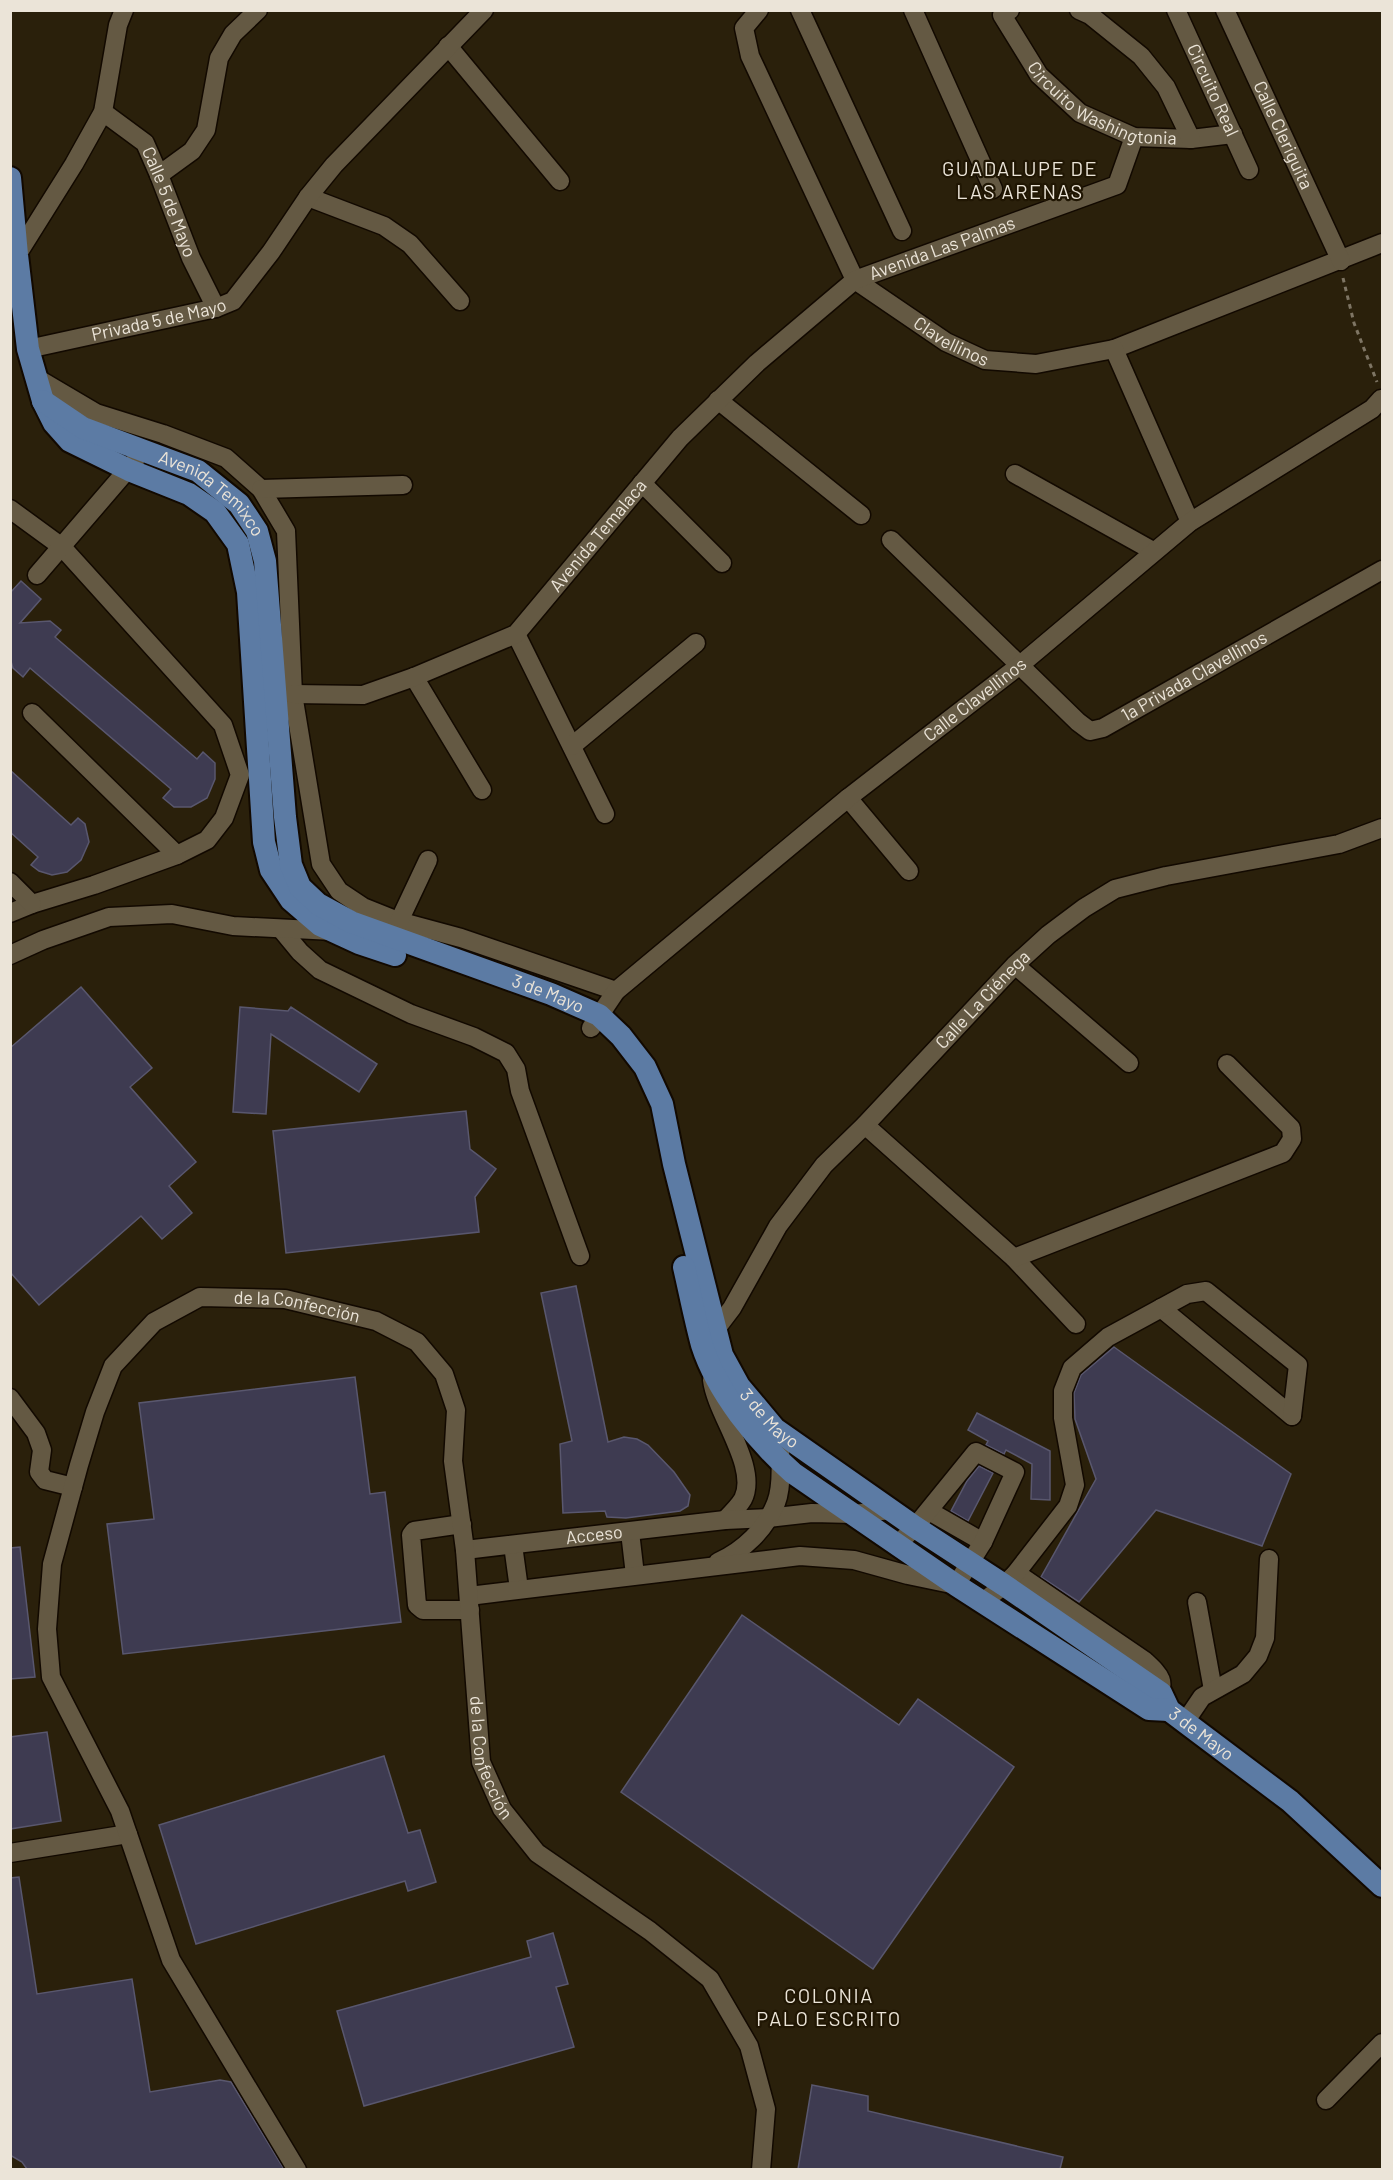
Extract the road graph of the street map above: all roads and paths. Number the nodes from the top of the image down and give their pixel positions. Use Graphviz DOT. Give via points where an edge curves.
graph roads {
  1 [pos="124,10"];
  2 [pos="258,10"];
  3 [pos="484,10"];
  4 [pos="759,10"];
  5 [pos="800,10"];
  6 [pos="913,10"];
  7 [pos="1079,10"];
  8 [pos="1176,10"];
  9 [pos="1225,10"];
  10 [pos="1006,13"];
  11 [pos="448,46"];
  12 [pos="103,112"];
  13 [pos="1233,134"];
  14 [pos="1134,136"];
  15 [pos="1191,139"];
  16 [pos="1249,170"];
  17 [pos="159,175"];
  18 [pos="10,178"];
  19 [pos="560,181"];
  20 [pos="993,189"];
  21 [pos="308,197"];
  22 [pos="902,231"];
  23 [pos="1383,243"];
  24 [pos="17,255"];
  25 [pos="1341,261"];
  26 [pos="855,280"];
  27 [pos="459,301"];
  28 [pos="216,308"];
  29 [pos="18,323"];
  30 [pos="28,349"];
  31 [pos="1114,349"];
  32 [pos="35,377"];
  33 [pos="1381,399"];
  34 [pos="718,400"];
  35 [pos="43,401"];
  36 [pos="142,451"];
  37 [pos="129,470"];
  38 [pos="1015,474"];
  39 [pos="642,483"];
  40 [pos="403,485"];
  41 [pos="261,489"];
  42 [pos="10,509"];
  43 [pos="861,515"];
  44 [pos="1190,522"];
  45 [pos="891,540"];
  46 [pos="62,547"];
  47 [pos="1154,551"];
  48 [pos="722,563"];
  49 [pos="1383,570"];
  50 [pos="37,575"];
  51 [pos="516,634"];
  52 [pos="696,643"];
  53 [pos="1020,665"];
  54 [pos="414,677"];
  55 [pos="293,694"];
  56 [pos="32,713"];
  57 [pos="572,746"];
  58 [pos="482,790"];
  59 [pos="848,798"];
  60 [pos="606,814"];
  61 [pos="1383,828"];
  62 [pos="177,855"];
  63 [pos="428,860"];
  64 [pos="909,871"];
  65 [pos="10,882"];
  66 [pos="300,887"];
  67 [pos="32,904"];
  68 [pos="10,913"];
  69 [pos="349,920"];
  70 [pos="281,929"];
  71 [pos="395,929"];
  72 [pos="10,955"];
  73 [pos="1015,965"];
  74 [pos="616,991"];
  75 [pos="595,1022"];
  76 [pos="1129,1063"];
  77 [pos="1227,1064"];
  78 [pos="865,1125"];
  79 [pos="580,1256"];
  80 [pos="1014,1258"];
  81 [pos="1161,1308"];
  82 [pos="1076,1324"];
  83 [pos="709,1346"];
  84 [pos="10,1398"];
  85 [pos="779,1432"];
  86 [pos="781,1462"];
  87 [pos="73,1487"];
  88 [pos="891,1510"];
  89 [pos="853,1514"];
  90 [pos="768,1518"];
  91 [pos="922,1519"];
  92 [pos="725,1520"];
  93 [pos="462,1524"];
  94 [pos="630,1532"];
  95 [pos="983,1542"];
  96 [pos="898,1544"];
  97 [pos="513,1545"];
  98 [pos="465,1550"];
  99 [pos="1269,1559"];
  100 [pos="971,1563"];
  101 [pos="708,1567"];
  102 [pos="635,1575"];
  103 [pos="1010,1579"];
  104 [pos="956,1585"];
  105 [pos="519,1588"];
  106 [pos="983,1602"];
  107 [pos="1197,1602"];
  108 [pos="469,1603"];
  109 [pos="1213,1690"];
  110 [pos="1166,1709"];
  111 [pos="128,1834"];
  112 [pos="10,1853"];
  113 [pos="1383,1886"];
  114 [pos="1383,2043"];
  115 [pos="1326,2100"];
  116 [pos="297,2169"];
  117 [pos="761,2169"];
  1 -- 12 [label="street"];
  2 -- 17 [label="street" via="232,34 219,58 206,130 192,151"];
  3 -- 11 [label="street, Privada 5 de Mayo"];
  4 -- 26 [label="street" via="744,28 750,56"];
  5 -- 22 [label="street"];
  6 -- 20 [label="street"];
  7 -- 15 [label="street" via="1141,56 1166,87"];
  8 -- 13 [label="street, Circuito Real"];
  9 -- 25 [label="street, Calle Cleriguita"];
  10 -- 14 [label="street, Circuito Washingtonia" via="1039,75 1080,113"];
  11 -- 19 [label="street"];
  11 -- 21 [label="street, Privada 5 de Mayo"];
  12 -- 17 [label="street, Calle 5 de Mayo" via="145,143"];
  12 -- 24 [label="street"];
  13 -- 15 [label="street, Circuito Washingtonia"];
  13 -- 16 [label="street, Circuito Real"];
  14 -- 15 [label="street, Circuito Washingtonia"];
  14 -- 26 [label="street, Avenida Las Palmas" via="1117,185"];
  17 -- 28 [label="street, Calle 5 de Mayo" via="191,258"];
  18 -- 24 [label="main road"];
  21 -- 27 [label="street" via="384,226 410,244"];
  21 -- 28 [label="street, Privada 5 de Mayo" via="233,301"];
  23 -- 25 [label="street, Clavellinos"];
  24 -- 29 [label="main road"];
  25 -- 31 [label="street, Clavellinos"];
  25 -- 33 [label="path" via="1344,289"];
  26 -- 31 [label="street, Clavellinos" via="946,342 985,360 1036,364"];
  26 -- 34 [label="street, Avenida Temalaca"];
  28 -- 30 [label="street, Privada 5 de Mayo"];
  29 -- 30 [label="main road"];
  30 -- 32 [label="main road"];
  31 -- 44 [label="street"];
  32 -- 35 [label="main road"];
  32 -- 41 [label="street" via="96,413 226,458"];
  33 -- 44 [label="street, Calle Clavellinos" via="1372,409"];
  34 -- 39 [label="street, Avenida Temalaca"];
  34 -- 43 [label="street"];
  35 -- 36 [label="main road, Avenida Temixco" via="83,428"];
  35 -- 37 [label="main road" via="54,423 70,441"];
  36 -- 37 [label="street"];
  36 -- 66 [label="main road, Avenida Temixco" via="198,471 240,504 256,531 265,561 291,865"];
  37 -- 46 [label="street"];
  37 -- 69 [label="main road" via="189,494 215,512 238,544 248,592 264,842 271,870 291,900 320,925"];
  38 -- 47 [label="street"];
  39 -- 48 [label="street"];
  39 -- 51 [label="street, Avenida Temalaca"];
  40 -- 41 [label="street"];
  41 -- 55 [label="street" via="285,531"];
  42 -- 46 [label="street"];
  44 -- 47 [label="street, Calle Clavellinos"];
  45 -- 53 [label="street, 1a Privada Clavellinos"];
  46 -- 50 [label="street"];
  46 -- 62 [label="street" via="223,725 240,775 224,818 207,840"];
  47 -- 53 [label="street, Calle Clavellinos"];
  49 -- 53 [label="street, 1a Privada Clavellinos" via="1103,729 1090,730 1078,722"];
  51 -- 54 [label="street, Avenida Temalaca"];
  51 -- 57 [label="street"];
  52 -- 57 [label="street"];
  53 -- 59 [label="street, Calle Clavellinos"];
  54 -- 55 [label="street, Avenida Temalaca" via="363,695"];
  54 -- 58 [label="street"];
  55 -- 69 [label="street" via="321,864 339,891"];
  56 -- 62 [label="street"];
  57 -- 60 [label="street"];
  59 -- 64 [label="street"];
  59 -- 74 [label="street, Calle Clavellinos"];
  61 -- 73 [label="street, Calle La Ciénega" via="1339,844 1115,889 1048,935"];
  62 -- 67 [label="street"];
  63 -- 71 [label="street"];
  65 -- 67 [label="street"];
  66 -- 69 [label="main road, 3 de Mayo" via="318,904"];
  67 -- 68 [label="street"];
  69 -- 70 [label="street"];
  69 -- 71 [label="main road, 3 de Mayo"];
  69 -- 75 [label="main road" via="359,942"];
  70 -- 72 [label="street" via="233,926 172,914 109,917"];
  70 -- 79 [label="street" via="320,970 411,1014 506,1053 516,1069 520,1091"];
  71 -- 74 [label="street" via="460,938"];
  71 -- 75 [label="main road, 3 de Mayo" via="551,994"];
  73 -- 76 [label="street"];
  73 -- 78 [label="street, Calle La Ciénega"];
  74 -- 75 [label="street, Calle Clavellinos"];
  75 -- 83 [label="main road, 3 de Mayo" via="621,1036 645,1067 662,1104"];
  77 -- 80 [label="street" via="1291,1128 1292,1139 1283,1153"];
  78 -- 80 [label="street"];
  78 -- 83 [label="street, Calle La Ciénega" via="824,1165 778,1226"];
  80 -- 82 [label="street"];
  81 -- 81 [label="street" via="1257,1387 1292,1416 1299,1365 1206,1291 1187,1293"];
  81 -- 103 [label="street" via="1108,1337 1072,1368 1063,1391 1063,1418 1075,1485 1068,1506"];
  83 -- 85 [label="main road, 3 de Mayo" via="722,1355 739,1386"];
  83 -- 86 [label="main road" via="744,1418"];
  83 -- 92 [label="street" via="713,1393 744,1464 747,1482 743,1499"];
  84 -- 87 [label="street" via="36,1433 42,1450 39,1472 45,1480"];
  85 -- 86 [label="street"];
  85 -- 88 [label="main road, 3 de Mayo"];
  86 -- 89 [label="main road"];
  86 -- 90 [label="street" via="777,1501"];
  87 -- 93 [label="street, de la Confección" via="113,1366 154,1322 200,1298 285,1299 376,1321 417,1342 444,1374 456,1410 453,1461"];
  87 -- 111 [label="street, de la Confección" via="52,1564 47,1629 51,1677"];
  88 -- 89 [label="street, Acceso"];
  88 -- 91 [label="main road, 3 de Mayo"];
  89 -- 90 [label="street, Acceso"];
  89 -- 96 [label="main road"];
  90 -- 92 [label="street, Acceso"];
  90 -- 101 [label="street" via="735,1555"];
  91 -- 95 [label="street"];
  91 -- 95 [label="street" via="976,1452 1015,1472"];
  91 -- 96 [label="street"];
  91 -- 100 [label="main road, 3 de Mayo"];
  92 -- 94 [label="street, Acceso"];
  93 -- 98 [label="street, de la Confección"];
  93 -- 108 [label="street" via="414,1531 411,1535 417,1605 423,1610"];
  94 -- 97 [label="street, Acceso"];
  94 -- 102 [label="street"];
  95 -- 100 [label="street"];
  96 -- 104 [label="main road"];
  97 -- 98 [label="street, Acceso"];
  97 -- 105 [label="street"];
  98 -- 108 [label="street, de la Confección"];
  99 -- 109 [label="street" via="1265,1638 1258,1656 1244,1674"];
  100 -- 103 [label="main road, 3 de Mayo"];
  100 -- 104 [label="street"];
  101 -- 102 [label="street"];
  101 -- 104 [label="street" via="800,1556 854,1560"];
  102 -- 105 [label="street"];
  103 -- 106 [label="street"];
  103 -- 110 [label="main road, 3 de Mayo"];
  104 -- 106 [label="main road"];
  105 -- 108 [label="street"];
  106 -- 110 [label="main road"];
  107 -- 109 [label="street"];
  108 -- 117 [label="street, de la Confección" via="481,1761 502,1809 537,1853 650,1931 710,1979 749,2046 766,2109"];
  109 -- 110 [label="street"];
  110 -- 113 [label="main road, 3 de Mayo" via="1290,1801"];
  111 -- 112 [label="street"];
  111 -- 116 [label="street, de la Confección" via="171,1960"];
  114 -- 115 [label="street"];
}
